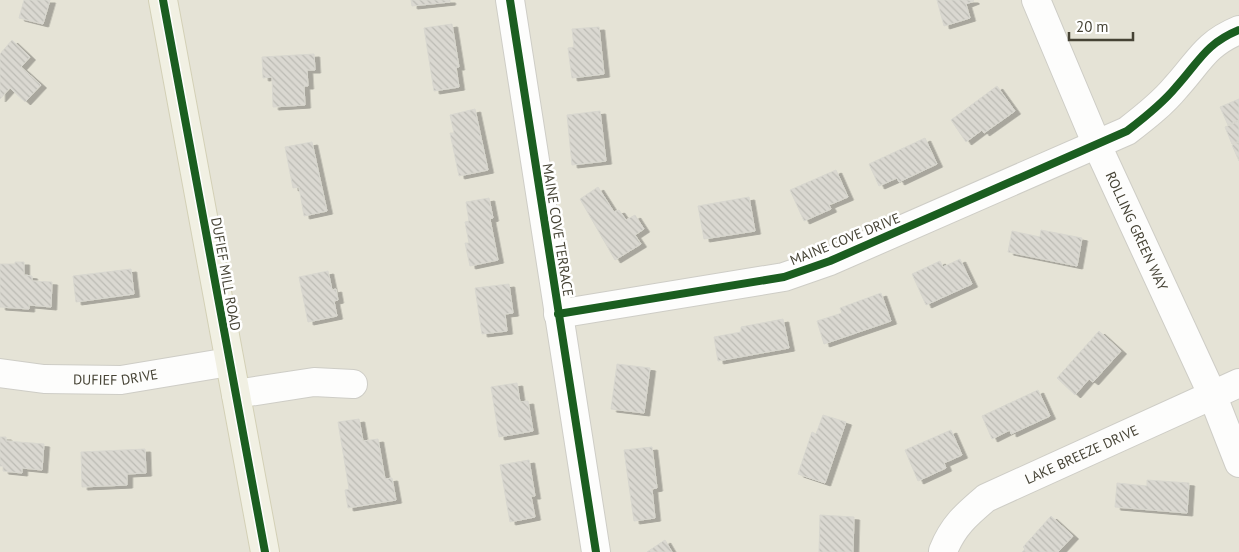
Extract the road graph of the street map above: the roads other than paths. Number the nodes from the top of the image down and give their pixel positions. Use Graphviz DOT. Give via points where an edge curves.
graph roads {
  1 [pos="163,0"];
  2 [pos="510,0"];
  3 [pos="1036,0"];
  4 [pos="1239,30"];
  5 [pos="1097,145"];
  6 [pos="558,314"];
  7 [pos="230,362"];
  8 [pos="0,373"];
  9 [pos="1239,383"];
  10 [pos="353,384"];
  11 [pos="236,394"];
  12 [pos="1212,394"];
  13 [pos="1239,463"];
  14 [pos="943,551"];
  15 [pos="265,552"];
  16 [pos="596,552"];
  1 -- 7 [label="main road, DUFIEF MILL ROAD"];
  2 -- 6 [label="street, MAINE COVE TERRACE"];
  3 -- 5 [label="street, ROLLING GREEN WAY"];
  4 -- 5 [label="street, MAINE COVE DRIVE" via="1212,46 1177,87 1127,132"];
  5 -- 6 [label="street, MAINE COVE DRIVE" via="830,261 784,277"];
  5 -- 12 [label="street, ROLLING GREEN WAY"];
  6 -- 16 [label="street, MAINE COVE TERRACE"];
  7 -- 8 [label="street, DUFIEF DRIVE" via="121,380 44,379"];
  7 -- 11 [label="main road, DUFIEF MILL ROAD"];
  9 -- 12 [label="street, LAKE BREEZE DRIVE"];
  10 -- 11 [label="street" via="314,382"];
  11 -- 15 [label="main road, DUFIEF MILL ROAD"];
  12 -- 13 [label="street, ROLLING GREEN WAY"];
  12 -- 14 [label="street, LAKE BREEZE DRIVE" via="986,498 950,533"];
}
